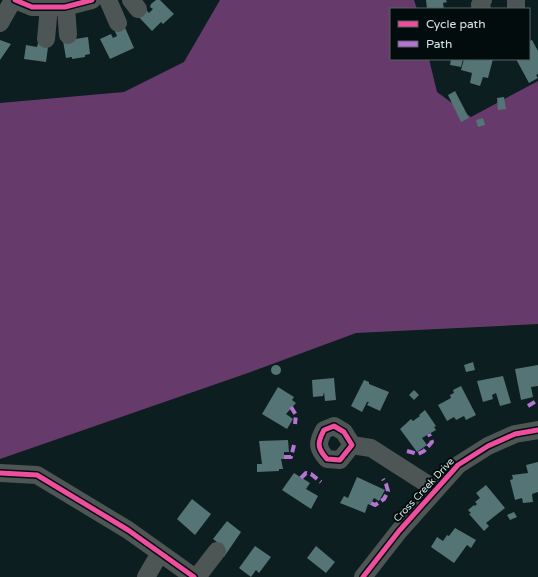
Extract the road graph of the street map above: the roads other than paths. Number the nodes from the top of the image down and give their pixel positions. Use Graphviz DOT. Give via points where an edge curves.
graph roads {
  1 [pos="14,0"];
  2 [pos="108,0"];
  3 [pos="74,3"];
  4 [pos="0,23"];
  5 [pos="118,23"];
  6 [pos="68,35"];
  7 [pos="46,39"];
  8 [pos="538,430"];
  9 [pos="352,445"];
  10 [pos="0,473"];
  11 [pos="436,489"];
  12 [pos="217,550"];
  13 [pos="160,553"];
  14 [pos="368,575"];
  15 [pos="146,577"];
  16 [pos="194,577"];
  17 [pos="197,577"];
  1 -- 3 [label="street" via="32,8"];
  1 -- 4 [label="street"];
  2 -- 5 [label="street"];
  3 -- 6 [label="street"];
  3 -- 7 [label="street"];
  8 -- 11 [label="street, Cross Creek Drive" via="515,434 488,446 458,465"];
  9 -- 11 [label="street" via="372,448"];
  10 -- 13 [label="street" via="37,475 128,530"];
  11 -- 14 [label="street, Cross Creek Drive"];
  12 -- 17 [label="street"];
  13 -- 15 [label="street"];
  13 -- 16 [label="street"];
}
